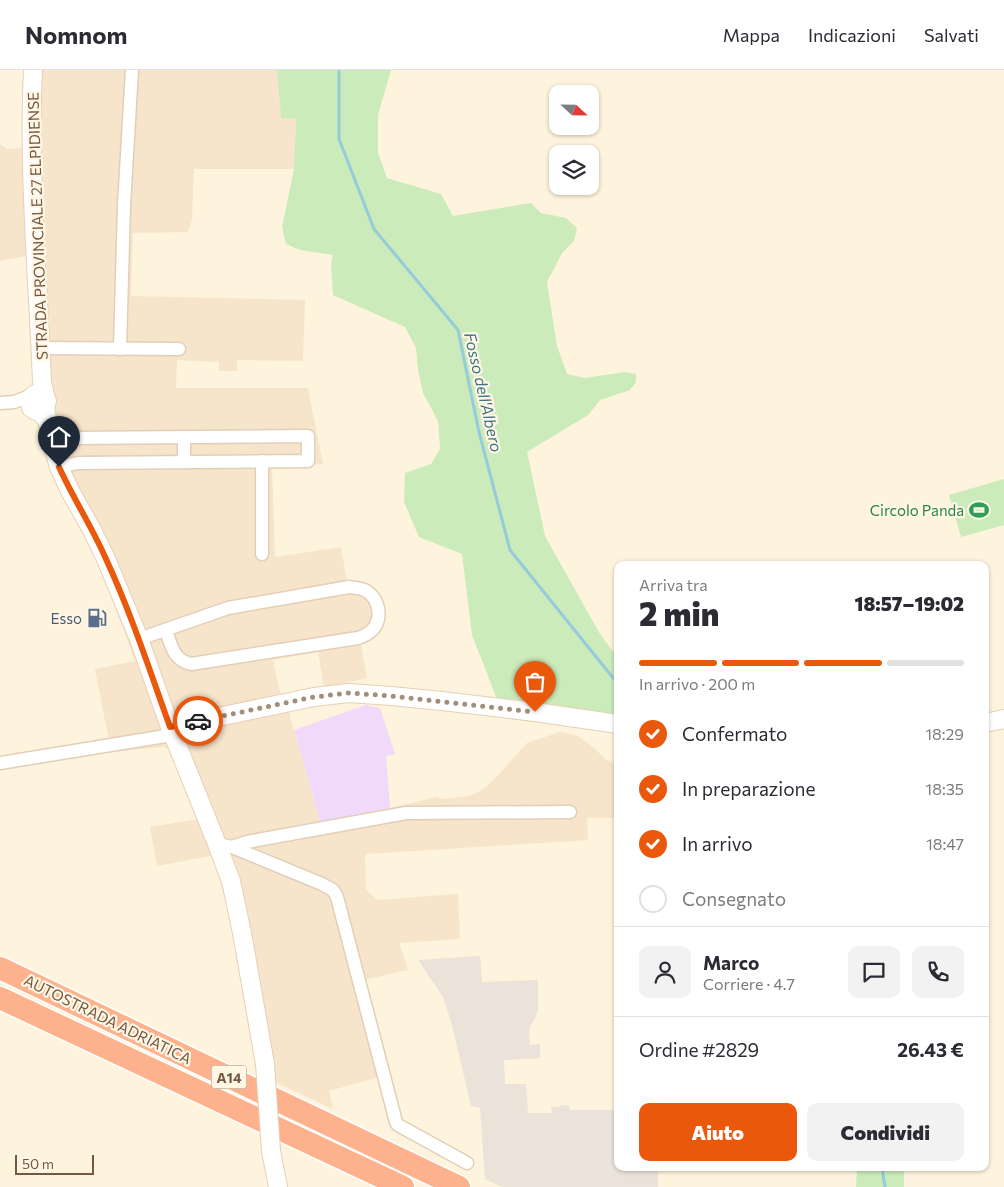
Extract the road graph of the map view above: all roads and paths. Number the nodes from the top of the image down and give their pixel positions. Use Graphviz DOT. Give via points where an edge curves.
graph roads {
  1 [pos="33,70"];
  2 [pos="132,70"];
  3 [pos="41,348"];
  4 [pos="120,349"];
  5 [pos="179,349"];
  6 [pos="0,403"];
  7 [pos="41,403"];
  8 [pos="184,437"];
  9 [pos="52,443"];
  10 [pos="262,461"];
  11 [pos="184,462"];
  12 [pos="59,467"];
  13 [pos="262,554"];
  14 [pos="166,630"];
  15 [pos="139,639"];
  16 [pos="1004,720"];
  17 [pos="989,722"];
  18 [pos="614,724"];
  19 [pos="172,730"];
  20 [pos="0,763"];
  21 [pos="570,812"];
  22 [pos="225,845"];
  23 [pos="0,968"];
  24 [pos="0,998"];
  25 [pos="467,1163"];
  26 [pos="278,1187"];
  27 [pos="403,1187"];
  28 [pos="459,1187"];
  1 -- 3 [label="main road, STRADA PROVINCIALE 27 ELPIDIENSE" via="32,183"];
  2 -- 4 [label="street"];
  3 -- 4 [label="street"];
  3 -- 7 [label="main road, STRADA PROVINCIALE 27 ELPIDIENSE"];
  4 -- 5 [label="street"];
  6 -- 7 [label="street"];
  7 -- 9 [label="main road, STRADA PROVINCIALE 27 ELPIDIENSE"];
  8 -- 9 [label="street" via="72,438"];
  8 -- 10 [label="street" via="308,436 308,461"];
  8 -- 11 [label="street"];
  9 -- 12 [label="main road, STRADA PROVINCIALE 27 ELPIDIENSE"];
  10 -- 11 [label="street"];
  10 -- 13 [label="street"];
  11 -- 12 [label="street" via="78,463"];
  12 -- 15 [label="main road, STRADA PROVINCIALE 27 ELPIDIENSE" via="106,559"];
  14 -- 14 [label="street" via="228,608 349,588 368,592 379,608 374,628 358,638 191,664 184,663 176,655"];
  14 -- 15 [label="street"];
  15 -- 19 [label="main road, STRADA PROVINCIALE 27 ELPIDIENSE"];
  16 -- 17 [label="main road"];
  18 -- 19 [label="main road" via="442,701 349,693 314,697"];
  19 -- 20 [label="street" via="166,736"];
  19 -- 22 [label="main road, STRADA PROVINCIALE 27 ELPIDIENSE"];
  21 -- 22 [label="street" via="406,813"];
  22 -- 25 [label="street" via="333,890 340,906 396,1122"];
  22 -- 26 [label="main road, STRADA PROVINCIALE 27 ELPIDIENSE, bridge" via="265,1064 271,1152"];
  23 -- 28 [label="highway, AUTOSTRADA ADRIATICA / A14"];
  24 -- 27 [label="highway, AUTOSTRADA ADRIATICA / A14"];
}
